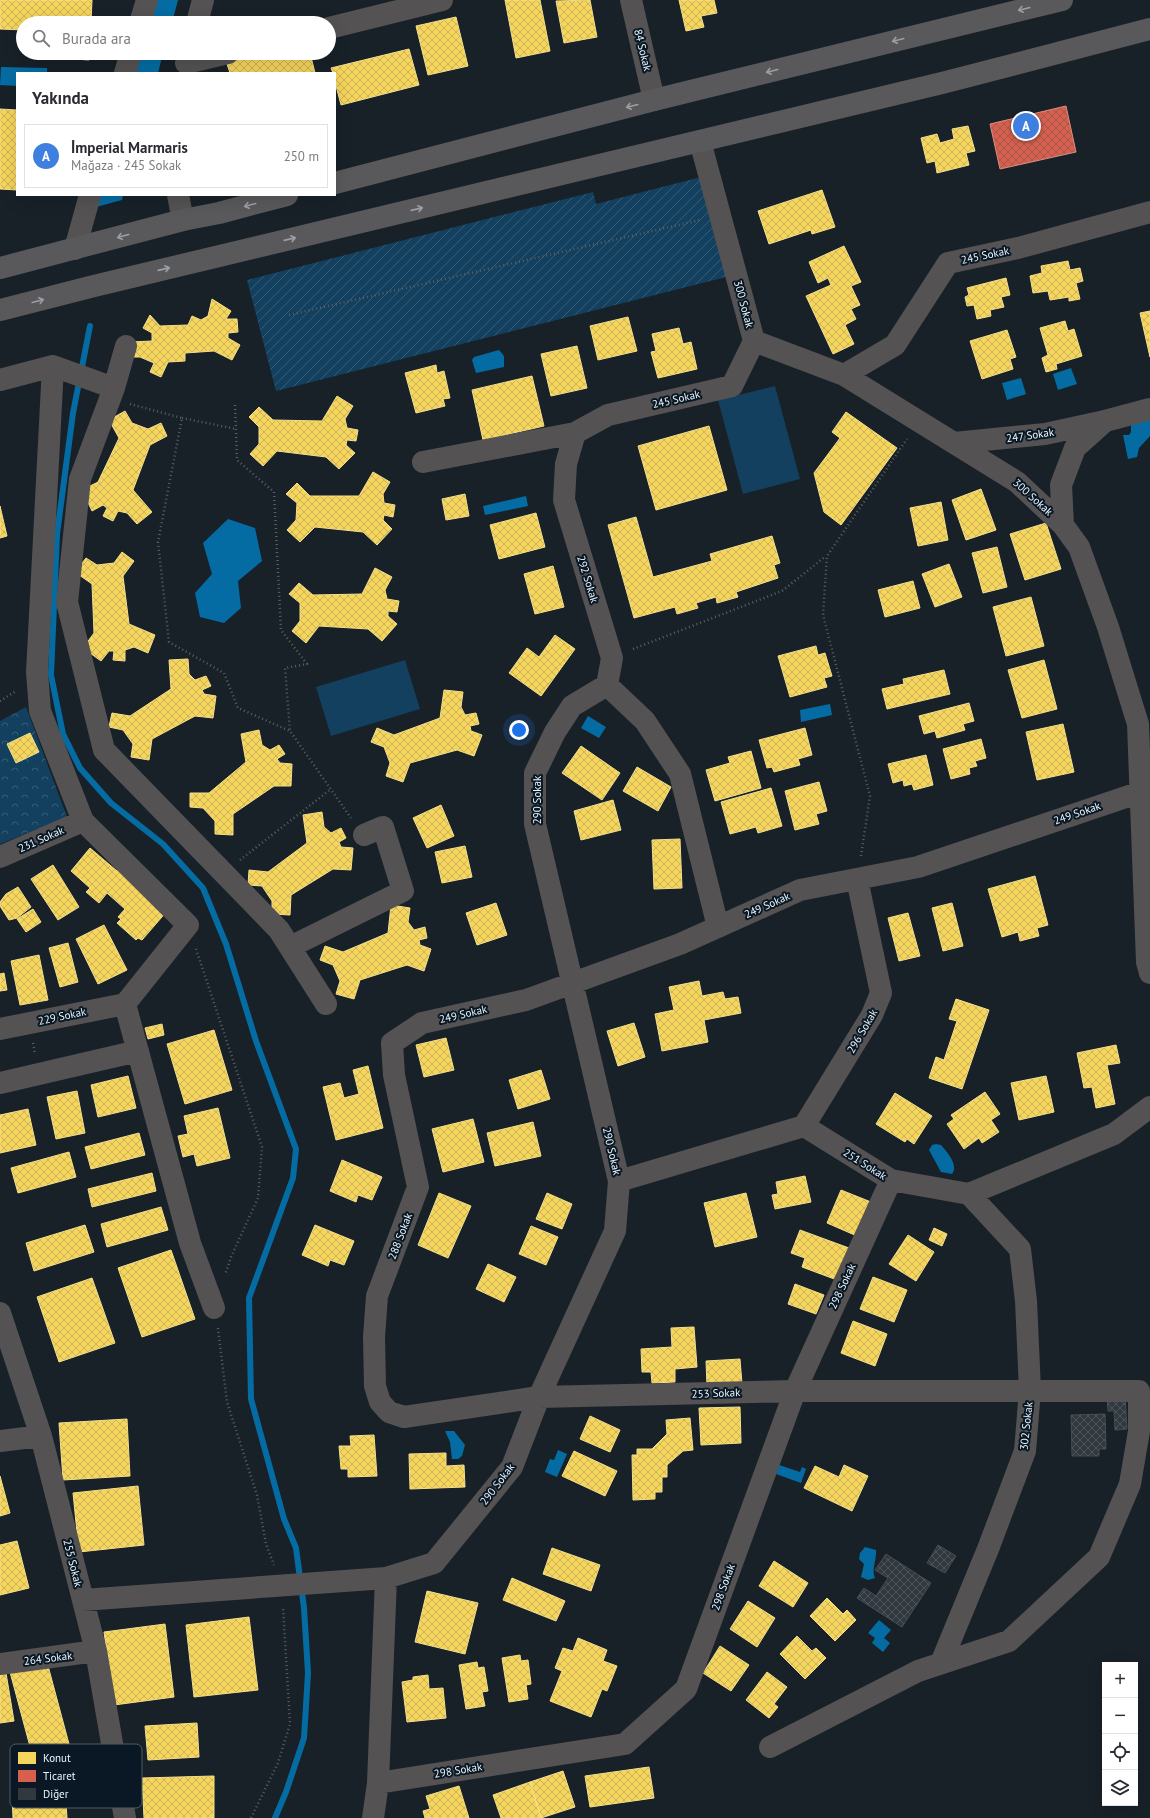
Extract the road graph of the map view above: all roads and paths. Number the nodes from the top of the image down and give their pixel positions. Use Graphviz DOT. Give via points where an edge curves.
graph roads {
  1 [pos="147,0"];
  2 [pos="204,0"];
  3 [pos="442,0"];
  4 [pos="631,0"];
  5 [pos="1062,0"];
  6 [pos="142,16"];
  7 [pos="199,16"];
  8 [pos="336,26"];
  9 [pos="1150,29"];
  10 [pos="129,60"];
  11 [pos="198,60"];
  12 [pos="185,63"];
  13 [pos="125,72"];
  14 [pos="654,100"];
  15 [pos="700,141"];
  16 [pos="336,183"];
  17 [pos="90,196"];
  18 [pos="178,196"];
  19 [pos="283,196"];
  20 [pos="1150,212"];
  21 [pos="720,215"];
  22 [pos="183,220"];
  23 [pos="75,249"];
  24 [pos="0,268"];
  25 [pos="0,310"];
  26 [pos="289,314"];
  27 [pos="754,341"];
  28 [pos="126,346"];
  29 [pos="60,369"];
  30 [pos="844,375"];
  31 [pos="0,380"];
  32 [pos="112,393"];
  33 [pos="236,405"];
  34 [pos="1150,409"];
  35 [pos="182,418"];
  36 [pos="919,421"];
  37 [pos="1105,421"];
  38 [pos="236,429"];
  39 [pos="575,433"];
  40 [pos="954,443"];
  41 [pos="423,462"];
  42 [pos="1063,525"];
  43 [pos="827,556"];
  44 [pos="612,658"];
  45 [pos="607,685"];
  46 [pos="290,731"];
  47 [pos="331,789"];
  48 [pos="1145,790"];
  49 [pos="83,821"];
  50 [pos="364,835"];
  51 [pos="0,857"];
  52 [pos="224,873"];
  53 [pos="857,879"];
  54 [pos="188,925"];
  55 [pos="718,927"];
  56 [pos="290,948"];
  57 [pos="1150,973"];
  58 [pos="574,983"];
  59 [pos="125,1004"];
  60 [pos="326,1004"];
  61 [pos="29,1023"];
  62 [pos="0,1029"];
  63 [pos="392,1042"];
  64 [pos="138,1051"];
  65 [pos="39,1074"];
  66 [pos="0,1083"];
  67 [pos="1150,1107"];
  68 [pos="804,1126"];
  69 [pos="891,1180"];
  70 [pos="619,1181"];
  71 [pos="969,1194"];
  72 [pos="214,1308"];
  73 [pos="0,1313"];
  74 [pos="1030,1390"];
  75 [pos="795,1391"];
  76 [pos="540,1398"];
  77 [pos="404,1417"];
  78 [pos="41,1436"];
  79 [pos="0,1441"];
  80 [pos="386,1578"];
  81 [pos="284,1586"];
  82 [pos="82,1600"];
  83 [pos="96,1652"];
  84 [pos="941,1663"];
  85 [pos="0,1664"];
  86 [pos="112,1744"];
  87 [pos="770,1747"];
  88 [pos="378,1783"];
  89 [pos="123,1808"];
  90 [pos="125,1818"];
  91 [pos="251,1818"];
  92 [pos="373,1818"];
  1 -- 6 [label="street"];
  2 -- 7 [label="street"];
  3 -- 8 [label="street"];
  4 -- 14 [label="street, 84 Sokak"];
  5 -- 14 [label="highway, one-way"];
  9 -- 15 [label="highway" via="942,83"];
  10 -- 13 [label="street"];
  11 -- 12 [label="street"];
  14 -- 16 [label="highway, one-way"];
  15 -- 21 [label="street, 300 Sokak"];
  25 -- 15 [label="highway, one-way"];
  17 -- 23 [label="street"];
  18 -- 22 [label="street"];
  19 -- 22 [label="highway, one-way"];
  20 -- 30 [label="street, 245 Sokak" via="1018,248 948,263 895,345"];
  21 -- 26 [label="path"];
  21 -- 27 [label="street, 300 Sokak"];
  22 -- 23 [label="highway, one-way"];
  23 -- 24 [label="highway"];
  27 -- 30 [label="street, 300 Sokak"];
  27 -- 39 [label="street, 245 Sokak" via="732,386 608,415"];
  28 -- 32 [label="street"];
  29 -- 31 [label="street"];
  29 -- 32 [label="street" via="93,381"];
  29 -- 49 [label="street" via="36,672 40,711"];
  30 -- 36 [label="street, 300 Sokak"];
  32 -- 35 [label="path"];
  32 -- 52 [label="street" via="80,479 68,602 104,750"];
  33 -- 38 [label="path"];
  34 -- 37 [label="street, 247 Sokak"];
  35 -- 38 [label="path"];
  35 -- 46 [label="path" via="158,542 169,642 224,673 238,708"];
  36 -- 40 [label="street, 300 Sokak"];
  36 -- 43 [label="path"];
  37 -- 40 [label="street, 247 Sokak" via="1045,434"];
  37 -- 42 [label="street, 247 Sokak" via="1075,448 1061,485"];
  38 -- 46 [label="path" via="237,460 274,492 281,630 307,664 285,668"];
  39 -- 41 [label="street"];
  39 -- 44 [label="street, 292 Sokak" via="566,464 564,500"];
  40 -- 42 [label="street, 300 Sokak" via="1017,482"];
  42 -- 48 [label="street, 300 Sokak" via="1079,547 1108,627 1138,724"];
  43 -- 44 [label="path" via="782,591"];
  43 -- 53 [label="path" via="823,615 870,796"];
  44 -- 45 [label="street, 292 Sokak"];
  45 -- 55 [label="street" via="645,721 680,774"];
  45 -- 58 [label="street, 290 Sokak" via="572,706 555,732 536,773 536,824"];
  46 -- 47 [label="path"];
  47 -- 50 [label="path"];
  47 -- 52 [label="path"];
  48 -- 53 [label="street, 249 Sokak" via="918,867"];
  48 -- 57 [label="street, 300 Sokak" via="1147,962"];
  49 -- 51 [label="street, 231 Sokak"];
  49 -- 54 [label="street"];
  50 -- 56 [label="street" via="383,827 403,891"];
  52 -- 56 [label="street" via="279,930"];
  53 -- 55 [label="street, 249 Sokak" via="800,890"];
  53 -- 68 [label="street, 296 Sokak" via="881,993 872,1015"];
  54 -- 59 [label="street"];
  54 -- 72 [label="path" via="262,1147 258,1198 231,1257"];
  55 -- 58 [label="street, 249 Sokak" via="680,944"];
  56 -- 60 [label="street"];
  58 -- 63 [label="street, 249 Sokak" via="526,1000 422,1023"];
  58 -- 70 [label="street, 290 Sokak"];
  59 -- 61 [label="street, 229 Sokak"];
  59 -- 64 [label="street"];
  61 -- 62 [label="street, 229 Sokak"];
  61 -- 65 [label="path"];
  63 -- 77 [label="street, 288 Sokak" via="394,1075 418,1187 377,1296 374,1337 375,1386 380,1402 389,1412"];
  64 -- 65 [label="street"];
  64 -- 72 [label="street" via="190,1243"];
  65 -- 66 [label="street"];
  67 -- 71 [label="street" via="1114,1134"];
  68 -- 69 [label="street, 251 Sokak"];
  68 -- 70 [label="street"];
  69 -- 71 [label="street, 251 Sokak"];
  69 -- 75 [label="street, 298 Sokak"];
  70 -- 76 [label="street, 290 Sokak" via="615,1231"];
  71 -- 74 [label="street, 302 Sokak" via="1020,1249 1026,1301"];
  72 -- 81 [label="path" via="221,1343 227,1402 257,1495 266,1544"];
  73 -- 78 [label="street, 255 Sokak"];
  74 -- 75 [label="street, 253 Sokak"];
  74 -- 84 [label="street, 302 Sokak" via="1025,1451"];
  74 -- 84 [label="street, 253 Sokak" via="1139,1391 1139,1431 1130,1484 1099,1557 1010,1640"];
  75 -- 76 [label="street, 253 Sokak"];
  75 -- 88 [label="street, 298 Sokak" via="686,1688 625,1744"];
  76 -- 77 [label="street, 253 Sokak"];
  76 -- 80 [label="street, 290 Sokak" via="512,1467 434,1563"];
  78 -- 79 [label="street"];
  78 -- 82 [label="street, 255 Sokak"];
  80 -- 81 [label="street, 290 Sokak"];
  80 -- 88 [label="street"];
  81 -- 82 [label="street, 290 Sokak"];
  81 -- 91 [label="path" via="290,1724 278,1763"];
  82 -- 83 [label="street, 255 Sokak"];
  83 -- 85 [label="street, 264 Sokak"];
  83 -- 86 [label="street, 255 Sokak"];
  84 -- 87 [label="street" via="918,1670"];
  88 -- 92 [label="street"];
  89 -- 90 [label="street, 255 Sokak"];
}
